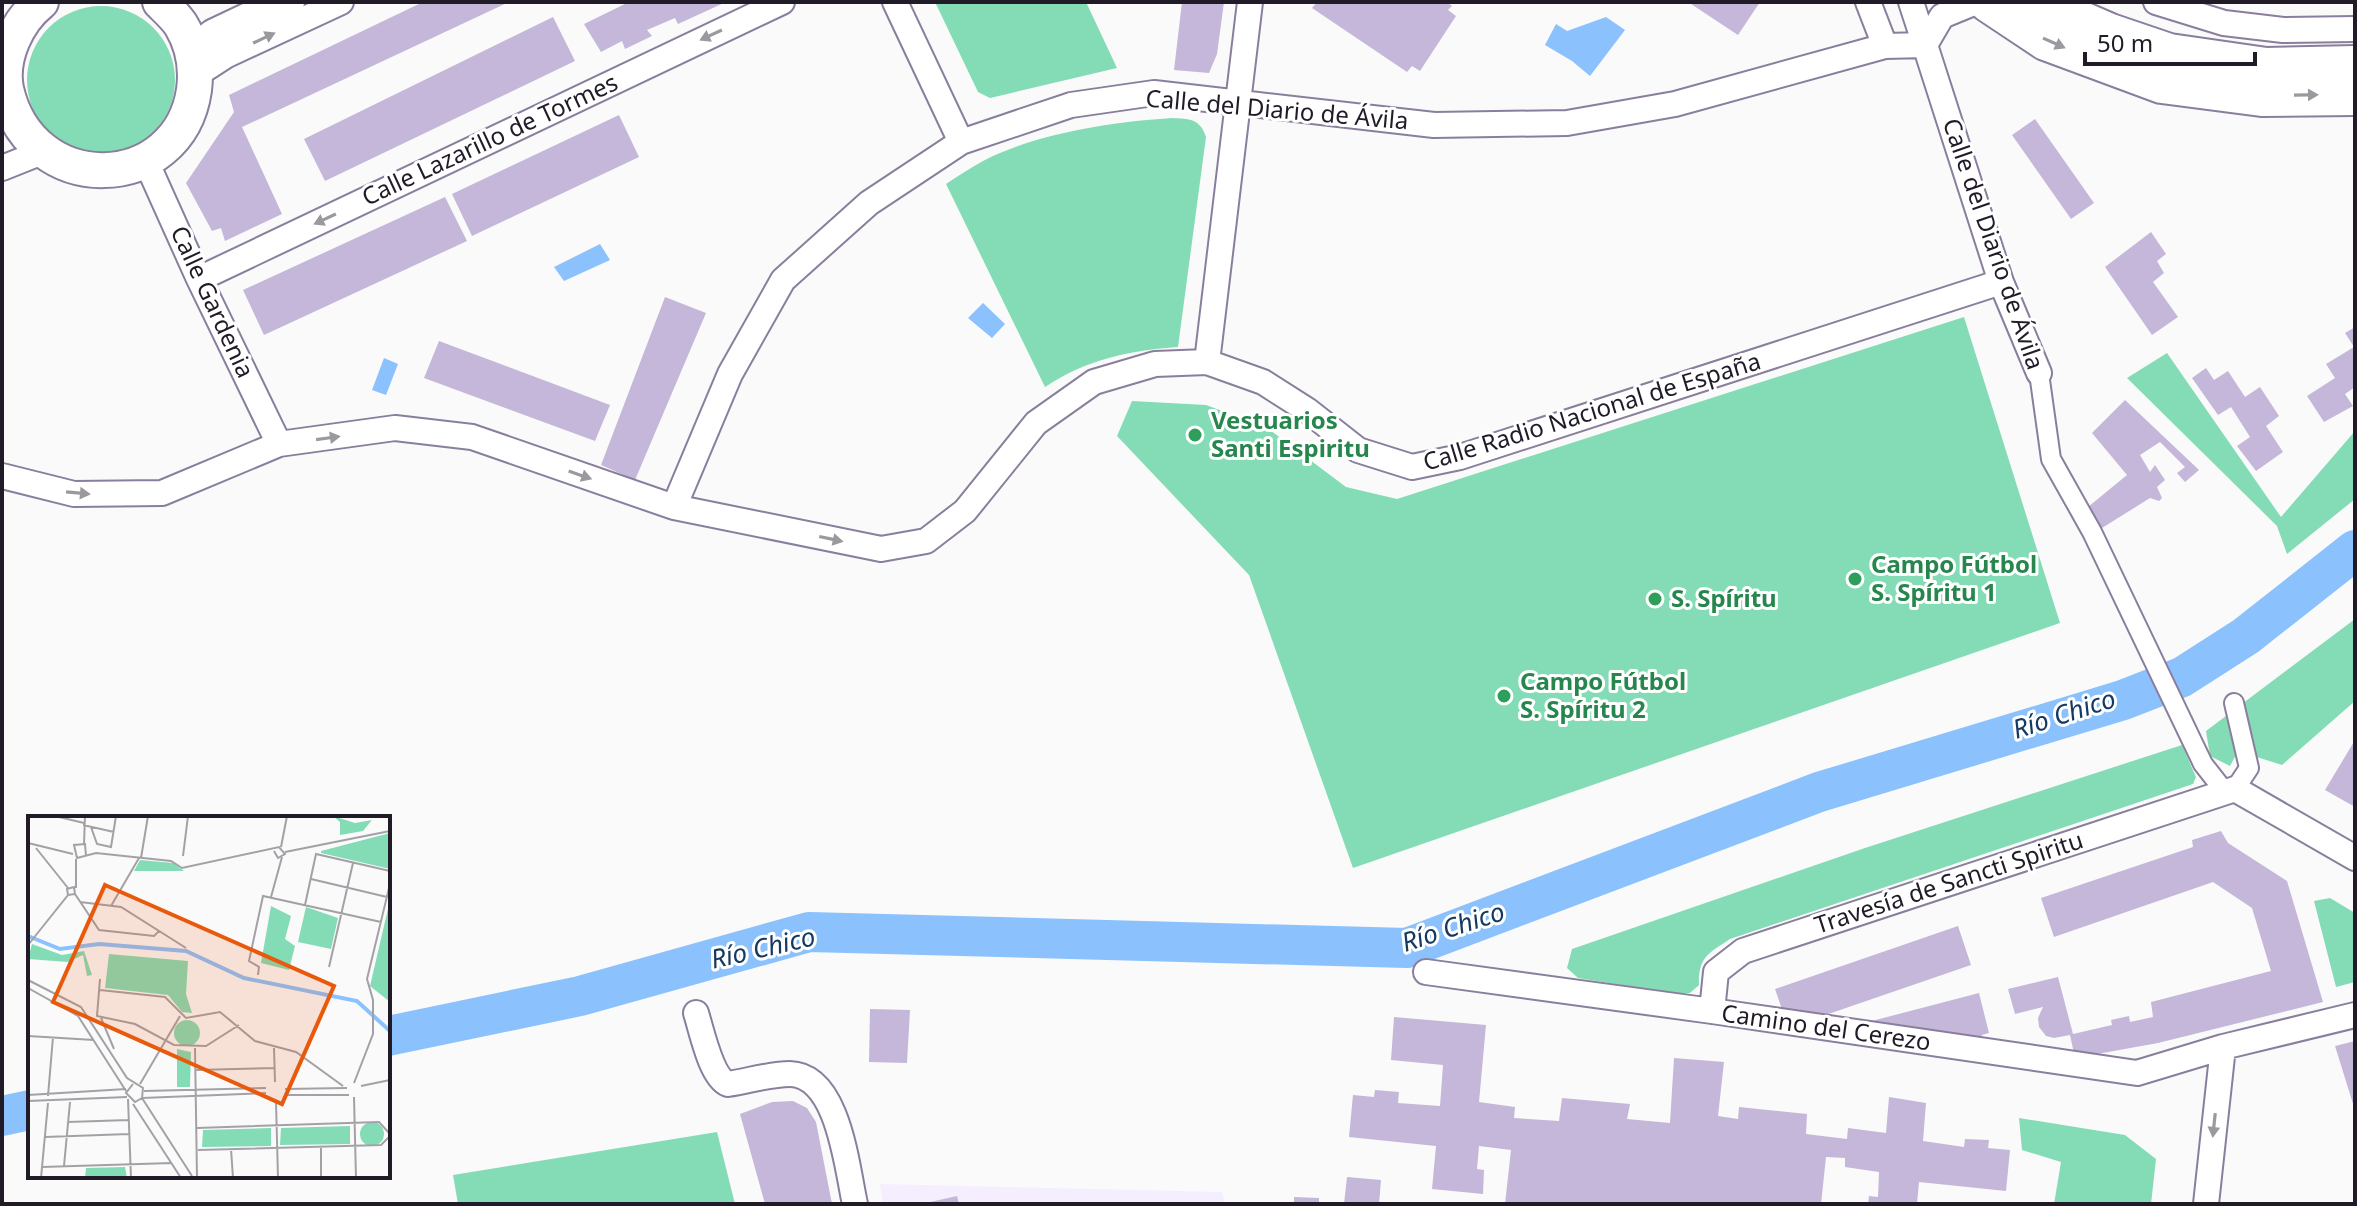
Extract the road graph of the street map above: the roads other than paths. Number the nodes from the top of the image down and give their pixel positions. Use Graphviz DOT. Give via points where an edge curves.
graph roads {
  1 [pos="41,2"];
  2 [pos="234,2"];
  3 [pos="287,2"];
  4 [pos="341,2"];
  5 [pos="782,2"];
  6 [pos="895,2"];
  7 [pos="1250,2"];
  8 [pos="1868,2"];
  9 [pos="1911,2"];
  10 [pos="1976,2"];
  11 [pos="1989,2"];
  12 [pos="2045,2"];
  13 [pos="2156,2"];
  14 [pos="2355,29"];
  15 [pos="182,39"];
  16 [pos="1925,45"];
  17 [pos="1885,46"];
  18 [pos="2355,66"];
  19 [pos="2355,95"];
  20 [pos="1238,101"];
  21 [pos="13,119"];
  22 [pos="961,142"];
  23 [pos="145,159"];
  24 [pos="2,168"];
  25 [pos="199,279"];
  26 [pos="2001,282"];
  27 [pos="1207,362"];
  28 [pos="2039,373"];
  29 [pos="279,444"];
  30 [pos="2,476"];
  31 [pos="674,507"];
  32 [pos="2234,703"];
  33 [pos="2230,790"];
  34 [pos="2355,858"];
  35 [pos="1426,972"];
  36 [pos="1712,1011"];
  37 [pos="696,1013"];
  38 [pos="2355,1015"];
  39 [pos="2223,1047"];
  40 [pos="855,1204"];
  41 [pos="2206,1204"];
  1 -- 21 [label="main road" via="18,27 7,54"];
  2 -- 15 [label="main road" via="206,16"];
  3 -- 15 [label="main road" via="215,36"];
  15 -- 4 [label="street, one-way" via="227,55"];
  5 -- 25 [label="street, Calle Lazarillo de Tormes, one-way"];
  6 -- 22 [label="street"];
  7 -- 20 [label="street"];
  8 -- 17 [label="street"];
  9 -- 16 [label="street, Calle del Diario de Ávila"];
  10 -- 16 [label="street" via="1942,16"];
  11 -- 19 [label="highway, one-way" via="2046,40 2162,83 2262,96"];
  12 -- 18 [label="highway" via="2110,34 2169,54 2266,68"];
  13 -- 14 [label="street" via="2224,23 2283,30"];
  15 -- 23 [label="main road" via="192,101 166,144"];
  16 -- 17 [label="street, Calle del Diario de Ávila"];
  16 -- 26 [label="street, Calle del Diario de Ávila"];
  17 -- 20 [label="street, Calle del Diario de Ávila" via="1675,104 1567,123 1434,125"];
  20 -- 22 [label="street, Calle del Diario de Ávila" via="1154,93 1071,105"];
  20 -- 27 [label="street"];
  21 -- 23 [label="main road" via="66,165 120,169"];
  21 -- 24 [label="street"];
  22 -- 31 [label="street, Calle del Diario de Ávila" via="869,203 783,280 730,374"];
  23 -- 25 [label="street, Calle Gardenia"];
  25 -- 29 [label="street, Calle Gardenia"];
  26 -- 27 [label="street, Calle Radio Nacional de España" via="1460,457 1412,467 1358,450 1263,382"];
  26 -- 28 [label="street, Calle del Diario de Ávila"];
  31 -- 27 [label="street, Calle Radio Nacional de España, one-way" via="881,549 926,541 965,511 1036,423 1094,382 1155,364"];
  28 -- 33 [label="street, Calle del Diario de Ávila" via="2051,459 2092,532 2203,764"];
  30 -- 29 [label="street, Calle Radio Nacional de España, one-way" via="74,494 162,493"];
  29 -- 31 [label="street, Calle Radio Nacional de España, one-way" via="395,428 472,437"];
  32 -- 33 [label="street" via="2249,768"];
  33 -- 34 [label="street"];
  33 -- 36 [label="street, Travesía de Sancti Spiritu" via="1743,951 1716,972"];
  35 -- 36 [label="street, Camino del Cerezo"];
  36 -- 39 [label="street, Camino del Cerezo" via="2137,1073"];
  37 -- 40 [label="street" via="721,1081 791,1074 818,1088 837,1122"];
  38 -- 39 [label="street, Camino del Cerezo"];
  39 -- 41 [label="street, one-way"];
}
